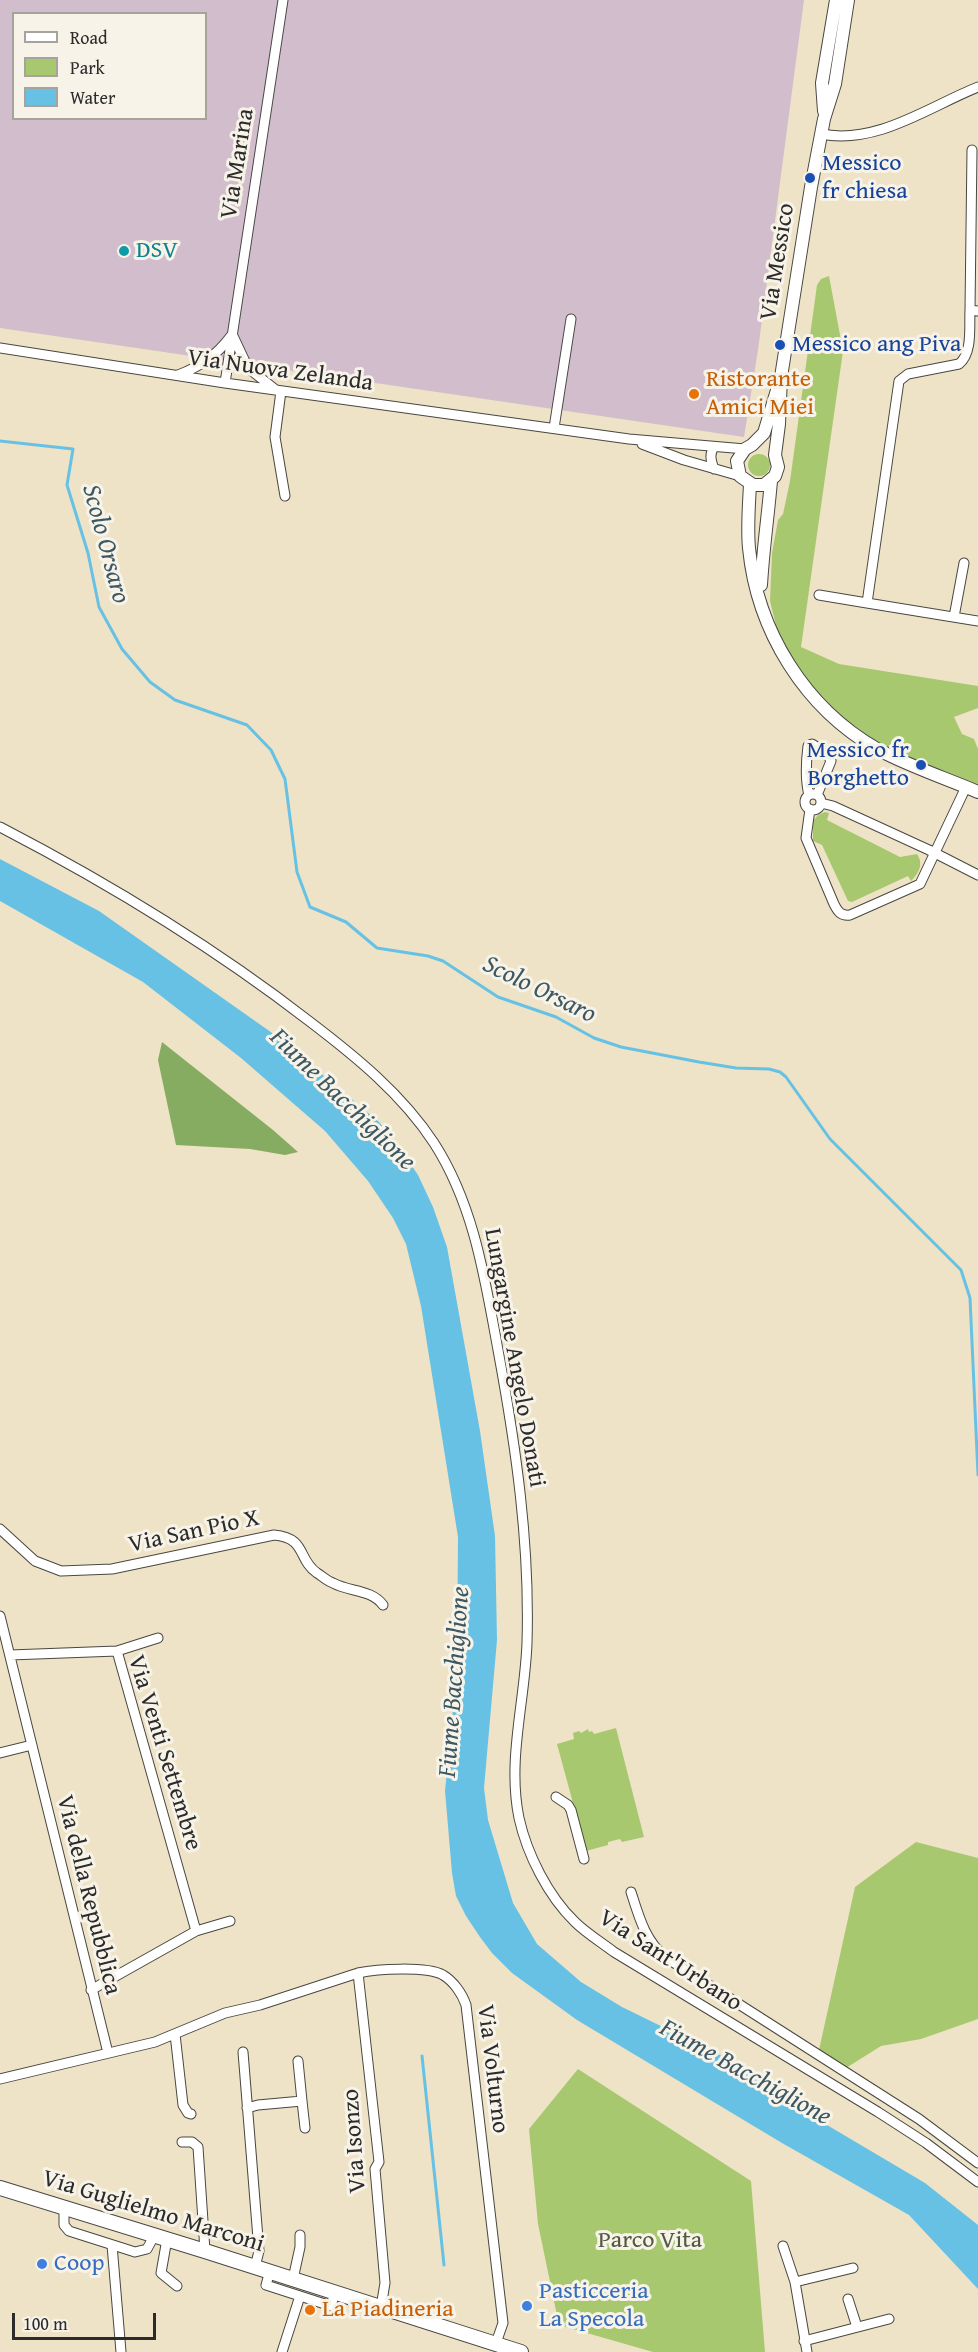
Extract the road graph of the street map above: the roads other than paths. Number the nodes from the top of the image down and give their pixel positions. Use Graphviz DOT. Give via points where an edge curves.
graph roads {
  1 [pos="283,0"];
  2 [pos="836,0"];
  3 [pos="848,0"];
  4 [pos="978,87"];
  5 [pos="824,118"];
  6 [pos="821,134"];
  7 [pos="972,150"];
  8 [pos="974,310"];
  9 [pos="571,319"];
  10 [pos="232,334"];
  11 [pos="0,348"];
  12 [pos="177,376"];
  13 [pos="781,377"];
  14 [pos="225,383"];
  15 [pos="279,391"];
  16 [pos="554,428"];
  17 [pos="628,439"];
  18 [pos="714,447"];
  19 [pos="749,447"];
  20 [pos="775,455"];
  21 [pos="714,470"];
  22 [pos="745,480"];
  23 [pos="771,481"];
  24 [pos="285,496"];
  25 [pos="963,563"];
  26 [pos="819,595"];
  27 [pos="867,603"];
  28 [pos="761,604"];
  29 [pos="954,617"];
  30 [pos="978,621"];
  31 [pos="966,787"];
  32 [pos="978,792"];
  33 [pos="816,798"];
  34 [pos="810,809"];
  35 [pos="0,827"];
  36 [pos="935,853"];
  37 [pos="978,875"];
  38 [pos="1,1530"];
  39 [pos="0,1543"];
  40 [pos="526,1552"];
  41 [pos="383,1605"];
  42 [pos="0,1616"];
  43 [pos="158,1638"];
  44 [pos="117,1651"];
  45 [pos="10,1655"];
  46 [pos="32,1745"];
  47 [pos="0,1753"];
  48 [pos="556,1797"];
  49 [pos="584,1859"];
  50 [pos="630,1892"];
  51 [pos="230,1921"];
  52 [pos="196,1931"];
  53 [pos="358,1973"];
  54 [pos="91,1990"];
  55 [pos="175,2034"];
  56 [pos="243,2052"];
  57 [pos="108,2053"];
  58 [pos="298,2061"];
  59 [pos="0,2079"];
  60 [pos="302,2101"];
  61 [pos="247,2108"];
  62 [pos="191,2114"];
  63 [pos="305,2128"];
  64 [pos="182,2142"];
  65 [pos="978,2163"];
  66 [pos="978,2182"];
  67 [pos="0,2188"];
  68 [pos="64,2208"];
  69 [pos="300,2235"];
  70 [pos="161,2238"];
  71 [pos="112,2245"];
  72 [pos="783,2246"];
  73 [pos="205,2250"];
  74 [pos="255,2266"];
  75 [pos="853,2268"];
  76 [pos="270,2271"];
  77 [pos="293,2279"];
  78 [pos="795,2282"];
  79 [pos="177,2286"];
  80 [pos="336,2292"];
  81 [pos="300,2296"];
  82 [pos="848,2299"];
  83 [pos="381,2307"];
  84 [pos="889,2319"];
  85 [pos="857,2327"];
  86 [pos="804,2341"];
  87 [pos="496,2343"];
  88 [pos="121,2352"];
  89 [pos="282,2352"];
  90 [pos="521,2352"];
  91 [pos="807,2352"];
  1 -- 10 [label="street, Via Marina"];
  2 -- 5 [label="street, Via Messico" via="822,83"];
  3 -- 5 [label="street, Via Messico" via="835,84"];
  4 -- 6 [label="street" via="872,134"];
  5 -- 6 [label="street, Via Messico"];
  6 -- 13 [label="street, Via Messico"];
  7 -- 8 [label="street"];
  8 -- 27 [label="street" via="964,360 908,374 899,381"];
  9 -- 16 [label="street"];
  10 -- 12 [label="street" via="204,364"];
  10 -- 14 [label="street, Via Marina"];
  10 -- 15 [label="street" via="248,368"];
  11 -- 12 [label="street, Via Nuova Zelanda"];
  12 -- 14 [label="street, Via Nuova Zelanda"];
  13 -- 19 [label="street, Via Messico" via="764,434"];
  13 -- 20 [label="street, Via Messico"];
  14 -- 15 [label="street, Via Nuova Zelanda"];
  15 -- 16 [label="street, Via Nuova Zelanda"];
  15 -- 24 [label="street" via="275,437"];
  16 -- 17 [label="street, Via Nuova Zelanda"];
  17 -- 18 [label="street, Via Nuova Zelanda"];
  17 -- 21 [label="street, Via Nuova Zelanda"];
  18 -- 19 [label="street, Via Nuova Zelanda"];
  18 -- 21 [label="street"];
  19 -- 20 [label="street" via="762,445"];
  19 -- 22 [label="street, Via Messico" via="737,461"];
  20 -- 23 [label="street, Via Messico" via="778,467"];
  21 -- 22 [label="street, Via Nuova Zelanda"];
  22 -- 23 [label="street" via="764,484"];
  22 -- 28 [label="street, Via Messico" via="749,547"];
  23 -- 28 [label="street, Via Messico"];
  25 -- 29 [label="street"];
  26 -- 27 [label="street"];
  27 -- 29 [label="street"];
  28 -- 31 [label="street, Via Messico" via="787,661 825,710 878,749"];
  29 -- 30 [label="street"];
  31 -- 32 [label="street, Via Messico"];
  31 -- 36 [label="street"];
  33 -- 33 [label="street" via="831,761 827,753 812,744 807,753 807,787"];
  33 -- 34 [label="street" via="816,809"];
  33 -- 34 [label="street" via="805,802"];
  33 -- 36 [label="street"];
  34 -- 36 [label="street" via="806,838 834,904 844,915 920,884"];
  35 -- 40 [label="street, Lungargine Angelo Donati" via="161,917 262,985 340,1046 415,1117 449,1169 464,1203 484,1272 509,1412"];
  36 -- 37 [label="street"];
  38 -- 39 [label="street"];
  38 -- 41 [label="street, Via San Pio X" via="35,1561 61,1571 112,1569 274,1535 287,1536 297,1543 314,1570 334,1584 378,1599"];
  40 -- 66 [label="street, Via Sant'Urbano" via="527,1648 515,1763 516,1790 525,1839 552,1893 573,1921 614,1952 926,2142"];
  42 -- 45 [label="street, Via della Repubblica"];
  43 -- 44 [label="street"];
  44 -- 45 [label="street, Via Venti Settembre"];
  44 -- 52 [label="street, Via Venti Settembre"];
  45 -- 46 [label="street, Via della Repubblica"];
  46 -- 47 [label="street"];
  46 -- 54 [label="street, Via della Repubblica"];
  48 -- 49 [label="street" via="571,1810"];
  50 -- 65 [label="street, Via Sant'Urbano" via="647,1937 665,1957 919,2119"];
  51 -- 52 [label="street"];
  52 -- 54 [label="street"];
  53 -- 55 [label="street, Via Volturno" via="225,2013"];
  53 -- 83 [label="street, Via Isonzo" via="380,2162 375,2169 385,2283"];
  53 -- 87 [label="street, Via Volturno" via="388,1969 434,1972 463,1995 503,2324"];
  54 -- 57 [label="street, Via della Repubblica"];
  55 -- 57 [label="street, Via Volturno"];
  55 -- 62 [label="street" via="183,2105"];
  56 -- 61 [label="street"];
  57 -- 59 [label="street, Via Volturno"];
  58 -- 60 [label="street"];
  60 -- 61 [label="street"];
  60 -- 63 [label="street"];
  61 -- 74 [label="street" via="259,2252"];
  64 -- 73 [label="street" via="198,2147"];
  67 -- 68 [label="main road, Via Guglielmo Marconi"];
  68 -- 70 [label="main road, Via Guglielmo Marconi"];
  68 -- 71 [label="street" via="64,2224 69,2231"];
  69 -- 77 [label="street, Via Guglielmo Marconi"];
  70 -- 71 [label="street" via="135,2252"];
  70 -- 73 [label="main road, Via Guglielmo Marconi"];
  70 -- 79 [label="street" via="161,2273"];
  71 -- 88 [label="street"];
  72 -- 78 [label="street"];
  73 -- 74 [label="main road, Via Guglielmo Marconi"];
  74 -- 76 [label="main road, Via Guglielmo Marconi"];
  75 -- 78 [label="street"];
  76 -- 77 [label="main road, Via Guglielmo Marconi"];
  76 -- 81 [label="street" via="266,2284"];
  77 -- 80 [label="main road, Via Guglielmo Marconi"];
  78 -- 86 [label="street"];
  80 -- 81 [label="street" via="331,2306"];
  80 -- 83 [label="main road, Via Guglielmo Marconi"];
  81 -- 89 [label="street"];
  82 -- 85 [label="street"];
  83 -- 87 [label="main road, Via Guglielmo Marconi"];
  84 -- 85 [label="street"];
  85 -- 86 [label="street"];
  86 -- 91 [label="street"];
  87 -- 90 [label="main road, Via Guglielmo Marconi"];
}
